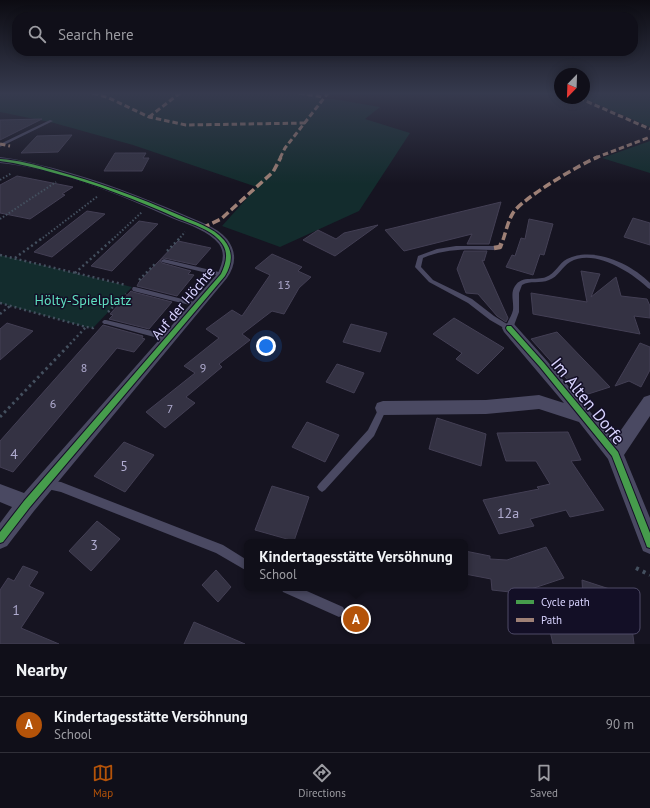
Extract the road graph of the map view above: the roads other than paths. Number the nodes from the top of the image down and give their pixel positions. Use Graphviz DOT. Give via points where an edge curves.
graph roads {
  1 [pos="44,123"];
  2 [pos="0,146"];
  3 [pos="0,160"];
  4 [pos="494,248"];
  5 [pos="164,261"];
  6 [pos="223,275"];
  7 [pos="650,287"];
  8 [pos="134,288"];
  9 [pos="198,305"];
  10 [pos="106,322"];
  11 [pos="509,328"];
  12 [pos="169,338"];
  13 [pos="650,402"];
  14 [pos="383,408"];
  15 [pos="585,418"];
  16 [pos="615,454"];
  17 [pos="44,485"];
  18 [pos="322,487"];
  19 [pos="0,493"];
  20 [pos="27,504"];
  21 [pos="0,539"];
  22 [pos="650,544"];
  23 [pos="244,564"];
  24 [pos="294,591"];
  25 [pos="338,611"];
  1 -- 2 [label="lane"];
  3 -- 6 [label="street, Auf der Höchte" via="68,175 109,188 202,228 226,245 230,255"];
  4 -- 11 [label="lane, Im Alten Dorfe" via="456,246 434,251 420,257 418,267 431,281 470,301"];
  5 -- 6 [label="lane"];
  6 -- 9 [label="street, Auf der Höchte"];
  7 -- 11 [label="lane" via="635,273 618,264 581,256 571,259 557,273 547,278 520,284 517,288 516,311"];
  8 -- 9 [label="lane"];
  9 -- 12 [label="street, Auf der Höchte"];
  10 -- 12 [label="lane"];
  11 -- 15 [label="street, Im Alten Dorfe"];
  12 -- 17 [label="street, Auf der Höchte"];
  13 -- 16 [label="street, Im Alten Dorfe"];
  14 -- 15 [label="street" via="486,407 539,402"];
  14 -- 18 [label="lane" via="371,433"];
  15 -- 16 [label="street, Im Alten Dorfe"];
  16 -- 22 [label="street, Im Alten Dorfe"];
  17 -- 20 [label="street, Auf der Höchte"];
  17 -- 23 [label="lane" via="61,487 212,547"];
  19 -- 20 [label="street"];
  20 -- 21 [label="street, Auf der Höchte"];
  24 -- 25 [label="lane"];
}
